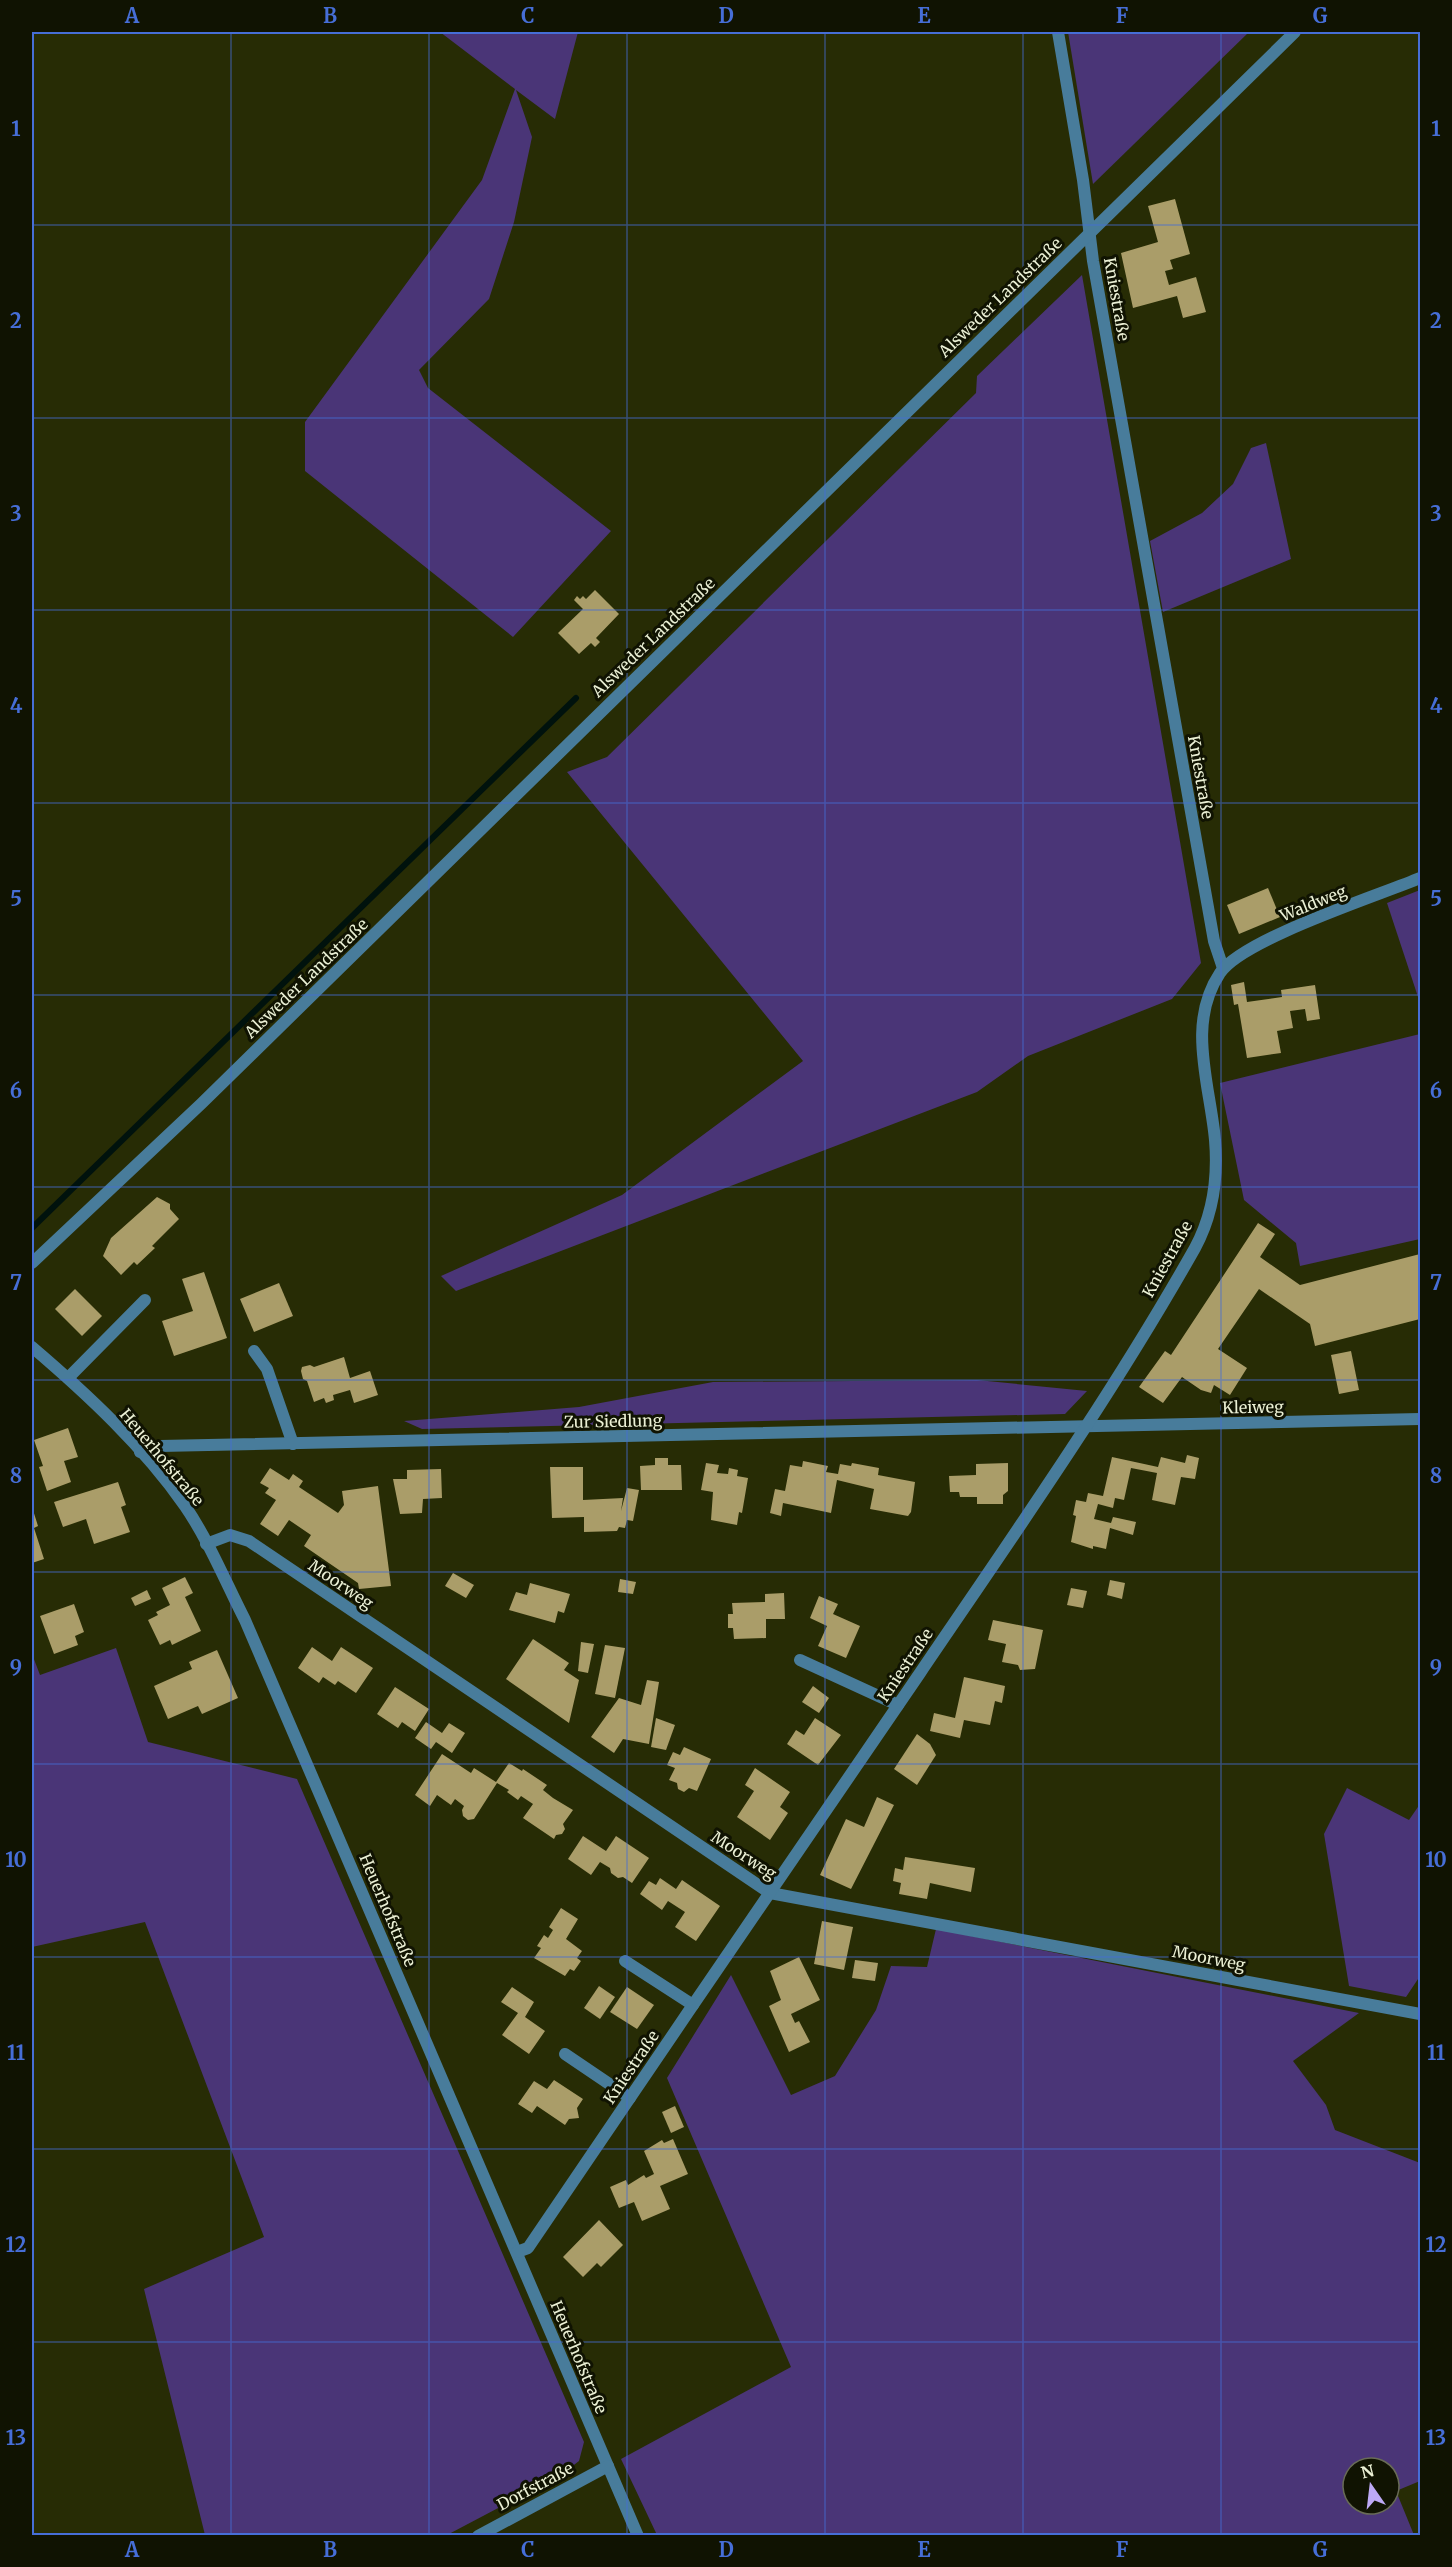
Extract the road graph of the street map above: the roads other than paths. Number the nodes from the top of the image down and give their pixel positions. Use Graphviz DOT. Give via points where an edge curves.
graph roads {
  1 [pos="1058,32"];
  2 [pos="1295,32"];
  3 [pos="1089,233"];
  4 [pos="1420,879"];
  5 [pos="1223,968"];
  6 [pos="32,1263"];
  7 [pos="145,1300"];
  8 [pos="32,1347"];
  9 [pos="255,1351"];
  10 [pos="68,1378"];
  11 [pos="1420,1419"];
  12 [pos="1087,1427"];
  13 [pos="293,1444"];
  14 [pos="140,1452"];
  15 [pos="206,1544"];
  16 [pos="800,1660"];
  17 [pos="898,1705"];
  18 [pos="770,1893"];
  19 [pos="625,1961"];
  20 [pos="693,2005"];
  21 [pos="1420,2014"];
  22 [pos="565,2054"];
  23 [pos="630,2098"];
  24 [pos="517,2252"];
  25 [pos="608,2466"];
  26 [pos="477,2535"];
  27 [pos="638,2535"];
  1 -- 3 [label="street, Kniestraße"];
  2 -- 3 [label="street, Alsweder Landstraße"];
  3 -- 5 [label="street, Kniestraße" via="1214,941"];
  3 -- 6 [label="street, Alsweder Landstraße" via="201,1104"];
  4 -- 5 [label="street, Waldweg" via="1269,938"];
  5 -- 12 [label="street, Kniestraße" via="1209,992 1200,1037 1215,1139 1211,1209 1198,1243"];
  7 -- 10 [label="street"];
  8 -- 10 [label="street, Heuerhofstraße"];
  9 -- 13 [label="street" via="267,1370"];
  10 -- 14 [label="street, Heuerhofstraße"];
  11 -- 12 [label="street, Kleiweg"];
  12 -- 13 [label="street, Zur Siedlung"];
  12 -- 17 [label="street, Kniestraße"];
  13 -- 14 [label="street, Zur Siedlung" via="160,1446"];
  14 -- 15 [label="street, Heuerhofstraße" via="185,1507"];
  15 -- 18 [label="street, Moorweg" via="230,1535 249,1541"];
  15 -- 24 [label="street, Heuerhofstraße" via="245,1620"];
  16 -- 17 [label="street"];
  17 -- 18 [label="street, Kniestraße"];
  18 -- 20 [label="street, Kniestraße"];
  18 -- 21 [label="street, Moorweg"];
  19 -- 20 [label="street"];
  20 -- 23 [label="street, Kniestraße"];
  22 -- 23 [label="street"];
  23 -- 24 [label="street, Kniestraße" via="528,2247"];
  24 -- 25 [label="street, Heuerhofstraße"];
  25 -- 26 [label="street, Dorfstraße"];
  25 -- 27 [label="street, Heuerhofstraße"];
}
